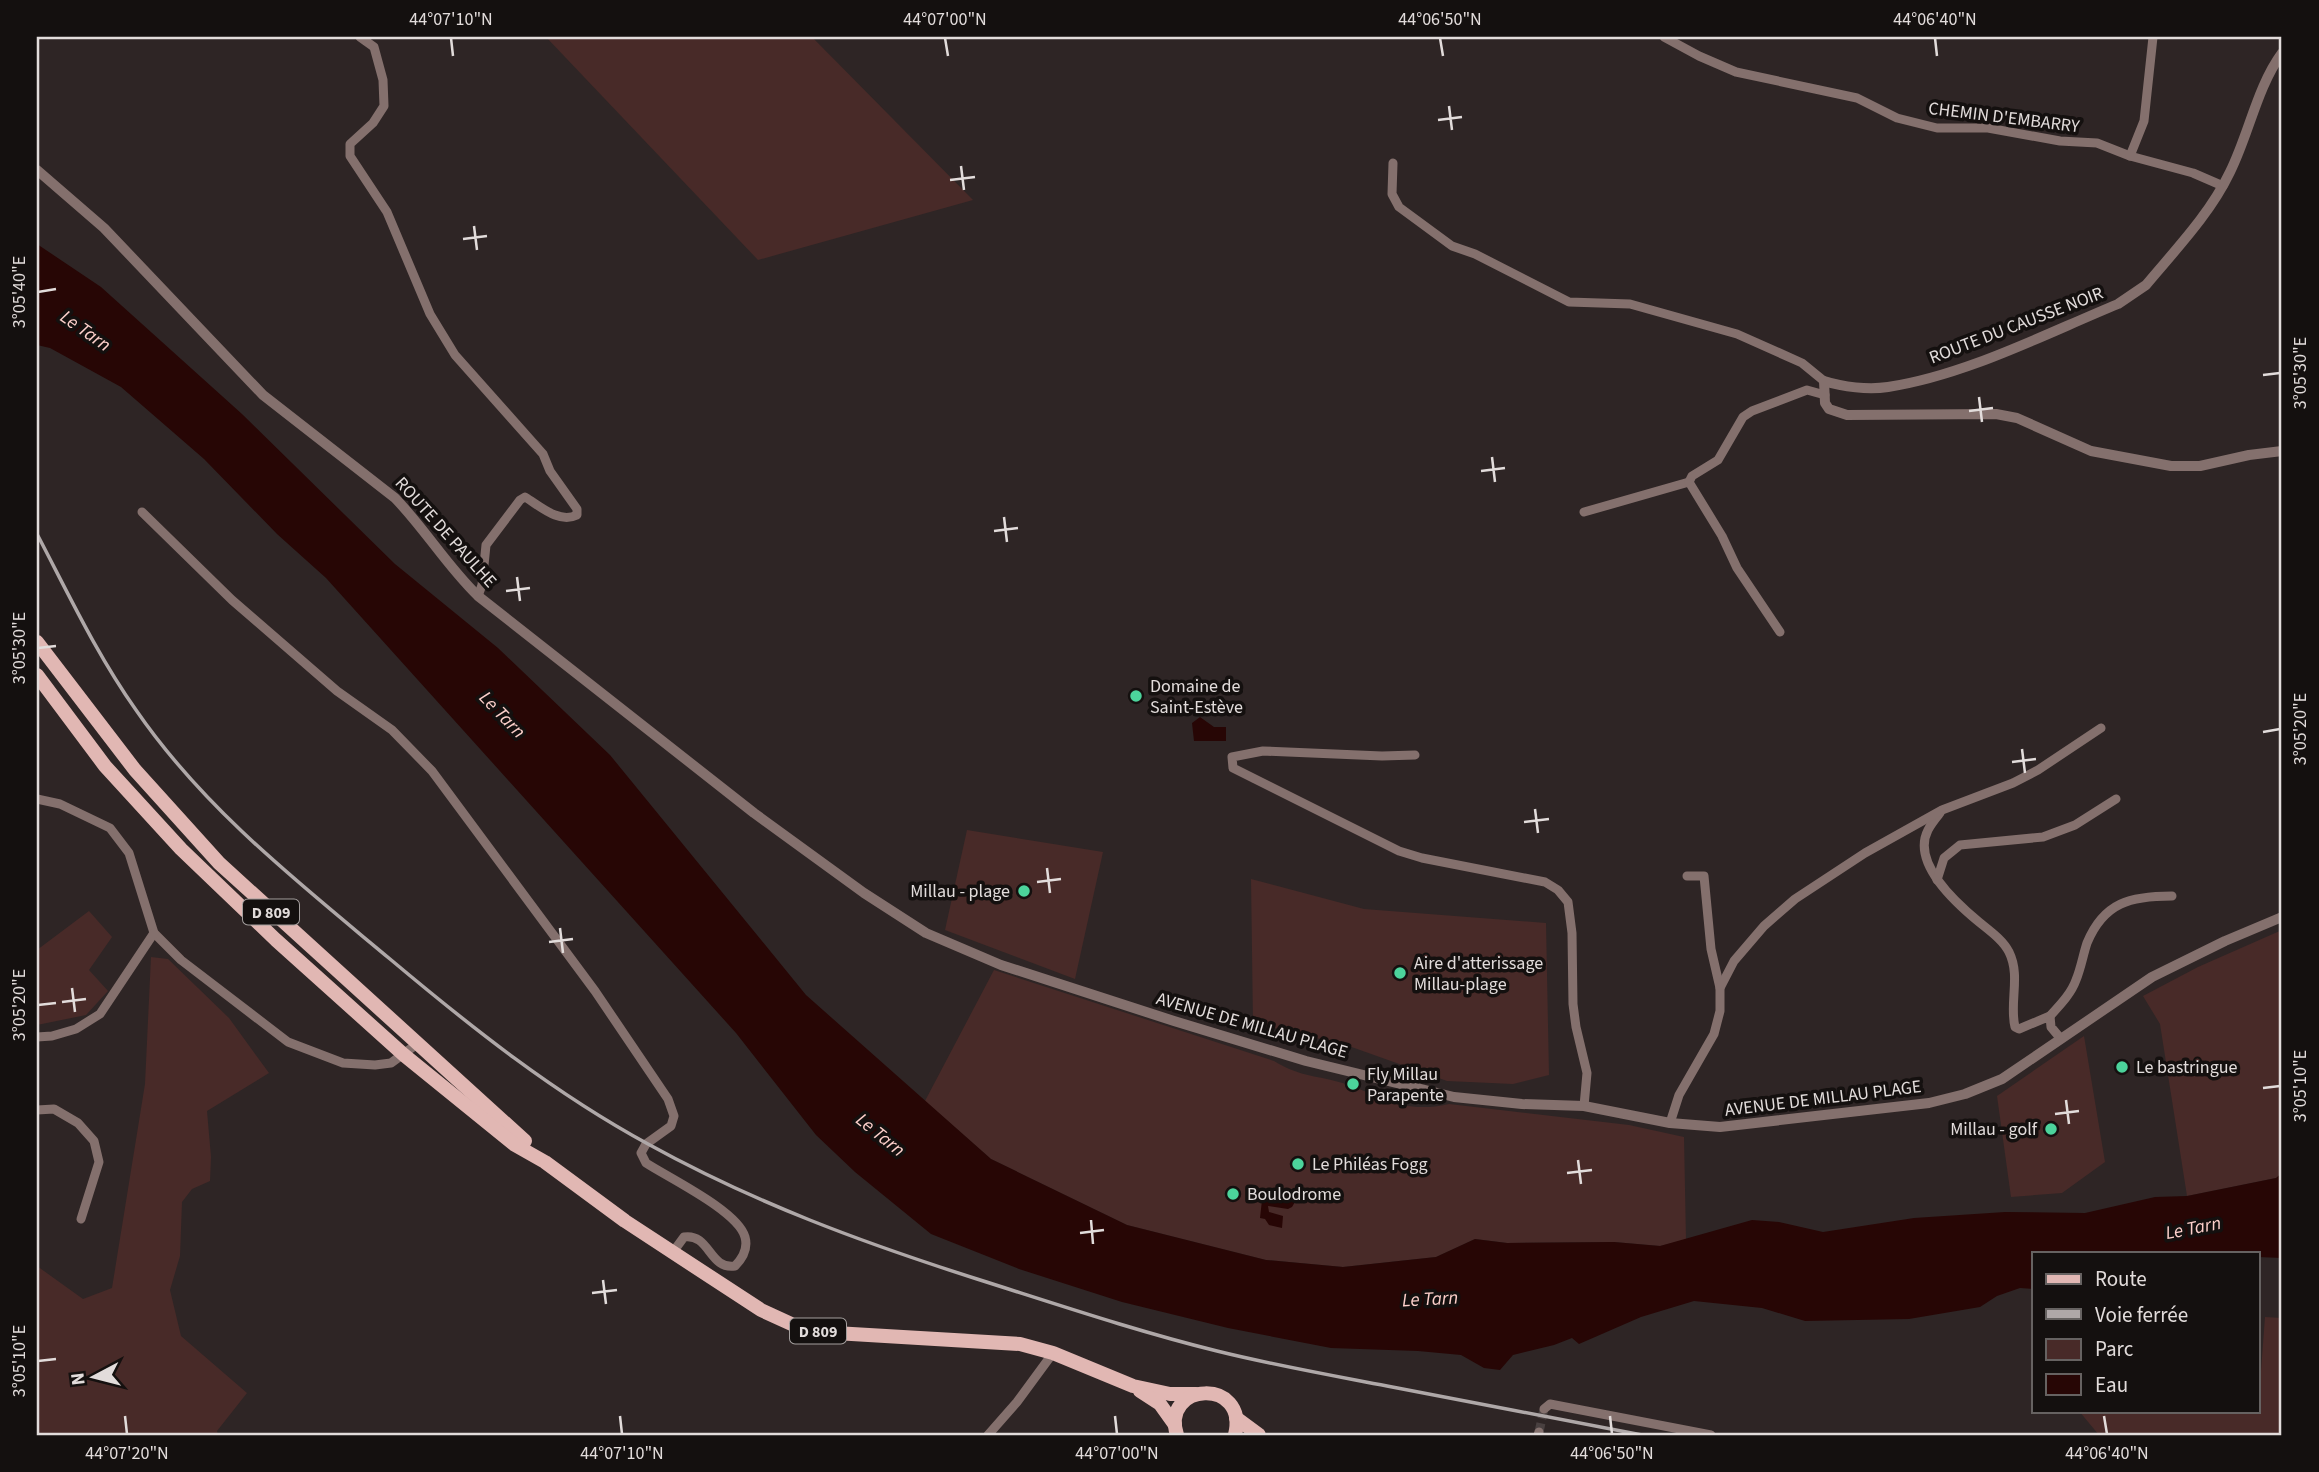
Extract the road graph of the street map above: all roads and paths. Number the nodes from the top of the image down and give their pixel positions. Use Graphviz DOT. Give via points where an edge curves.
graph roads {
  1 [pos="360,37"];
  2 [pos="1664,37"];
  3 [pos="2153,37"];
  4 [pos="2282,53"];
  5 [pos="2130,156"];
  6 [pos="1393,163"];
  7 [pos="37,170"];
  8 [pos="2224,186"];
  9 [pos="1824,381"];
  10 [pos="1825,395"];
  11 [pos="2282,451"];
  12 [pos="1689,482"];
  13 [pos="142,512"];
  14 [pos="1584,512"];
  15 [pos="478,596"];
  16 [pos="1780,632"];
  17 [pos="37,642"];
  18 [pos="37,675"];
  19 [pos="2101,728"];
  20 [pos="1415,755"];
  21 [pos="37,799"];
  22 [pos="2116,799"];
  23 [pos="1942,810"];
  24 [pos="1687,876"];
  25 [pos="1937,880"];
  26 [pos="2172,896"];
  27 [pos="2282,916"];
  28 [pos="154,933"];
  29 [pos="926,933"];
  30 [pos="1720,988"];
  31 [pos="2050,1016"];
  32 [pos="381,1034"];
  33 [pos="37,1037"];
  34 [pos="2061,1039"];
  35 [pos="417,1044"];
  36 [pos="404,1055"];
  37 [pos="391,1063"];
  38 [pos="1584,1106"];
  39 [pos="37,1110"];
  40 [pos="1670,1123"];
  41 [pos="545,1162"];
  42 [pos="82,1219"];
  43 [pos="673,1252"];
  44 [pos="1053,1353"];
  45 [pos="1133,1386"];
  46 [pos="1196,1394"];
  47 [pos="1544,1409"];
  48 [pos="1236,1418"];
  49 [pos="1176,1430"];
  50 [pos="988,1435"];
  51 [pos="1235,1435"];
  52 [pos="1259,1435"];
  53 [pos="1711,1435"];
  1 -- 15 [label="street" via="374,47 384,106 350,144 350,156 387,212 430,314 455,355 543,454 577,509 571,518 558,516 526,497 520,500 486,545"];
  2 -- 5 [label="street, CHEMIN D'EMBARRY" via="1736,72 1857,98 1897,118 1937,128 1988,128 2097,143"];
  3 -- 5 [label="street" via="2144,121"];
  4 -- 8 [label="street, ROUTE DU CAUSSE NOIR"];
  5 -- 8 [label="street, CHEMIN D'EMBARRY"];
  6 -- 9 [label="street" via="1392,194 1399,207 1452,246 1569,302 1630,304 1737,334 1802,363"];
  7 -- 15 [label="street, ROUTE DE PAULHE" via="104,229 263,394 395,498"];
  8 -- 9 [label="street, ROUTE DU CAUSSE NOIR" via="2146,285 2118,304 1977,362 1907,383 1868,388"];
  9 -- 10 [label="street"];
  10 -- 11 [label="street" via="1829,409 1847,415 1996,414 2017,418 2091,451 2171,466 2200,466"];
  10 -- 12 [label="street" via="1807,390 1752,411 1743,417 1718,460"];
  12 -- 14 [label="street"];
  12 -- 16 [label="street" via="1737,568"];
  13 -- 43 [label="street" via="232,600 337,691 393,730 432,771 587,981 668,1099 674,1116 671,1126 646,1144 641,1153 646,1163 719,1208 746,1238 744,1257 735,1266 722,1265 694,1237 684,1237"];
  15 -- 29 [label="street, ROUTE DE PAULHE" via="754,813"];
  17 -- 35 [label="main road, D 809" via="135,770 219,863"];
  18 -- 32 [label="main road, D 809" via="105,766 189,857"];
  19 -- 23 [label="street" via="2013,783"];
  20 -- 38 [label="street" via="1263,751 1232,757 1233,768 1399,851 1545,882 1558,890 1568,902 1572,933 1573,1004 1587,1073"];
  21 -- 28 [label="street" via="60,804 110,828 129,853"];
  22 -- 25 [label="street" via="2076,825 2043,837 1960,845 1944,858"];
  23 -- 25 [label="street" via="1926,832 1924,855"];
  23 -- 30 [label="street" via="1795,899 1734,961"];
  24 -- 30 [label="street" via="1704,876"];
  25 -- 31 [label="street" via="2009,951 2015,971 2015,1027 2026,1028"];
  26 -- 31 [label="street" via="2118,903 2100,919 2076,981"];
  27 -- 34 [label="street, AVENUE DE MILLAU PLAGE" via="2152,977"];
  28 -- 33 [label="street" via="100,1014 76,1029"];
  28 -- 37 [label="street" via="181,960 288,1042 343,1063"];
  29 -- 38 [label="street, AVENUE DE MILLAU PLAGE" via="1062,985 1391,1083 1477,1101"];
  30 -- 40 [label="street" via="1714,1034 1679,1096"];
  31 -- 34 [label="street" via="2051,1027"];
  32 -- 36 [label="main road, D 809"];
  32 -- 37 [label="street"];
  34 -- 40 [label="street, AVENUE DE MILLAU PLAGE" via="2002,1079 1929,1103 1738,1127"];
  35 -- 36 [label="street"];
  35 -- 41 [label="main road, D 809"];
  36 -- 37 [label="street"];
  36 -- 41 [label="main road, D 809" via="515,1145"];
  38 -- 40 [label="street, AVENUE DE MILLAU PLAGE"];
  39 -- 42 [label="street" via="54,1109 78,1123 94,1141 99,1162"];
  41 -- 43 [label="main road, D 809"];
  43 -- 44 [label="main road, D 809" via="761,1310 798,1326 856,1335 1020,1344"];
  44 -- 45 [label="main road, D 809"];
  44 -- 50 [label="street"];
  45 -- 46 [label="main road, D 809"];
  45 -- 49 [label="main road, D 809" via="1160,1404"];
  46 -- 48 [label="main road" via="1222,1397"];
  46 -- 49 [label="main road" via="1181,1405"];
  47 -- 53 [label="street" via="1550,1404"];
  48 -- 51 [label="main road"];
  48 -- 52 [label="main road"];
}
